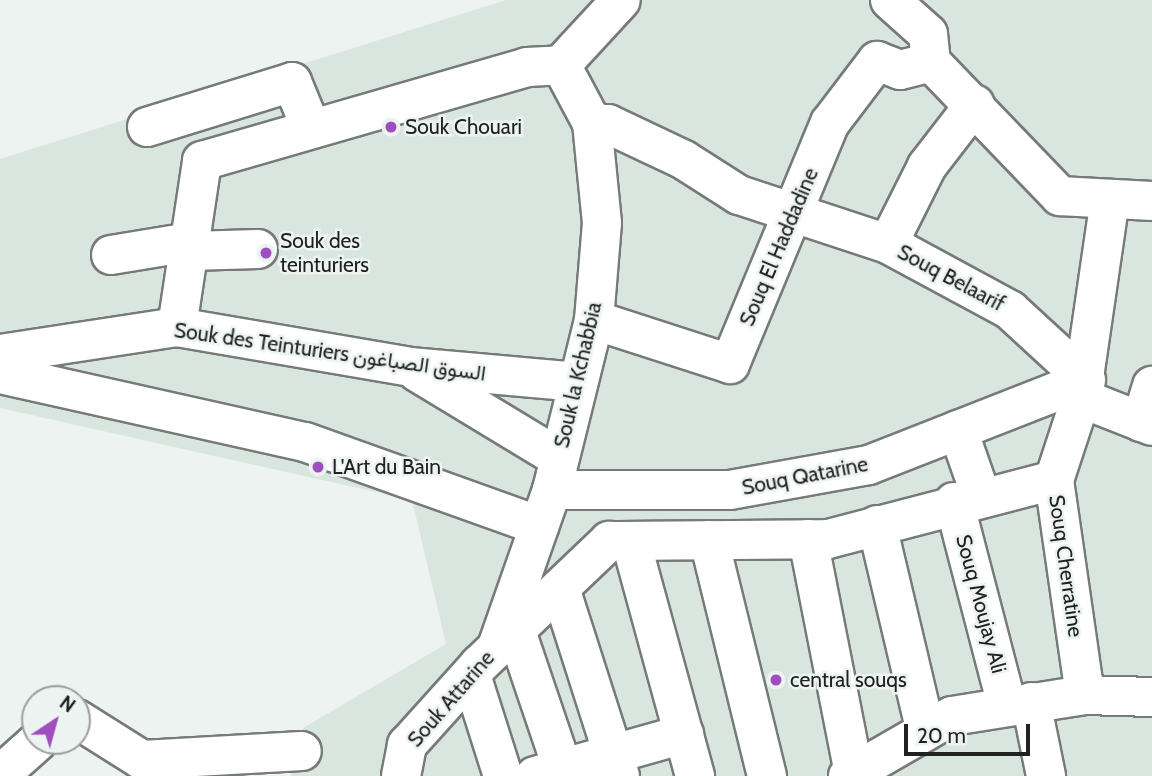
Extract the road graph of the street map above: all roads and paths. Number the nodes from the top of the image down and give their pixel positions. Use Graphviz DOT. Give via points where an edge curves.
graph roads {
  1 [pos="621,0"];
  2 [pos="890,0"];
  3 [pos="931,62"];
  4 [pos="561,65"];
  5 [pos="975,104"];
  6 [pos="592,123"];
  7 [pos="147,127"];
  8 [pos="311,128"];
  9 [pos="1151,194"];
  10 [pos="1110,199"];
  11 [pos="795,210"];
  12 [pos="888,244"];
  13 [pos="190,246"];
  14 [pos="258,249"];
  15 [pos="111,255"];
  16 [pos="594,320"];
  17 [pos="177,327"];
  18 [pos="0,354"];
  19 [pos="410,367"];
  20 [pos="0,374"];
  21 [pos="578,382"];
  22 [pos="1152,386"];
  23 [pos="1083,389"];
  24 [pos="1146,424"];
  25 [pos="958,430"];
  26 [pos="555,474"];
  27 [pos="1054,480"];
  28 [pos="968,499"];
  29 [pos="877,525"];
  30 [pos="540,526"];
  31 [pos="808,539"];
  32 [pos="709,540"];
  33 [pos="620,541"];
  34 [pos="560,589"];
  35 [pos="506,639"];
  36 [pos="471,675"];
  37 [pos="1085,695"];
  38 [pos="1152,697"];
  39 [pos="1019,704"];
  40 [pos="938,722"];
  41 [pos="91,728"];
  42 [pos="684,734"];
  43 [pos="302,751"];
  44 [pos="22,755"];
  45 [pos="617,766"];
  46 [pos="150,768"];
  47 [pos="554,774"];
  48 [pos="851,774"];
  49 [pos="0,775"];
  50 [pos="401,776"];
  51 [pos="503,776"];
  52 [pos="695,776"];
  53 [pos="766,776"];
  54 [pos="1046,776"];
  1 -- 4 [label="street"];
  2 -- 3 [label="street" via="928,34"];
  3 -- 5 [label="street"];
  3 -- 11 [label="street, Souq El Haddadine" via="900,70 877,61 830,123"];
  4 -- 6 [label="street, Souk la Kchabbia"];
  4 -- 8 [label="street" via="527,67"];
  5 -- 10 [label="street" via="1060,196"];
  5 -- 12 [label="street" via="927,166"];
  6 -- 11 [label="street, Souq Belaarif" via="684,160 739,195"];
  6 -- 16 [label="street, Souk la Kchabbia" via="602,223"];
  7 -- 8 [label="street" via="292,82"];
  8 -- 13 [label="street" via="202,161"];
  9 -- 10 [label="street"];
  10 -- 23 [label="street, Souq Cherratine"];
  11 -- 12 [label="street, Souq Belaarif"];
  11 -- 16 [label="street, Souq El Haddadine" via="730,364"];
  12 -- 23 [label="street, Souq Belaarif" via="1010,310"];
  13 -- 14 [label="street"];
  13 -- 15 [label="street"];
  13 -- 17 [label="street"];
  16 -- 21 [label="street, Souk la Kchabbia"];
  17 -- 18 [label="street, Souk des Teinturiers السوق الصباغون"];
  17 -- 19 [label="street, Souk des Teinturiers السوق الصباغون"];
  19 -- 21 [label="street, Souk des Teinturiers السوق الصباغون"];
  19 -- 26 [label="street"];
  20 -- 30 [label="street" via="305,442"];
  21 -- 26 [label="street, Souk la Kchabbia"];
  22 -- 24 [label="street"];
  23 -- 24 [label="street"];
  23 -- 25 [label="street, Souq Qatarine"];
  23 -- 27 [label="street, Souq Cherratine"];
  25 -- 26 [label="street, Souq Qatarine" via="869,465 730,490"];
  25 -- 28 [label="street, Souq Moujay Ali"];
  26 -- 30 [label="street, Souk la Kchabbia"];
  27 -- 28 [label="street"];
  27 -- 37 [label="street, Souq Cherratine"];
  28 -- 29 [label="street"];
  28 -- 39 [label="street, Souq Moujay Ali"];
  29 -- 31 [label="street"];
  29 -- 40 [label="street"];
  30 -- 35 [label="street, Souk la Kchabbia"];
  31 -- 32 [label="street"];
  31 -- 48 [label="street"];
  32 -- 33 [label="street"];
  32 -- 53 [label="street"];
  33 -- 34 [label="street, Souk Attarine"];
  33 -- 42 [label="street"];
  34 -- 35 [label="street, Souk Attarine"];
  34 -- 45 [label="street"];
  35 -- 36 [label="street, Souk Attarine"];
  35 -- 47 [label="street"];
  36 -- 50 [label="street, Souk Attarine" via="407,745"];
  36 -- 51 [label="street"];
  37 -- 38 [label="street"];
  37 -- 39 [label="street"];
  39 -- 40 [label="street"];
  39 -- 54 [label="street, Souq Moujay Ali"];
  40 -- 48 [label="street"];
  41 -- 46 [label="street"];
  42 -- 45 [label="street"];
  42 -- 52 [label="street"];
  43 -- 46 [label="street"];
  44 -- 49 [label="street"];
  45 -- 47 [label="street"];
}
